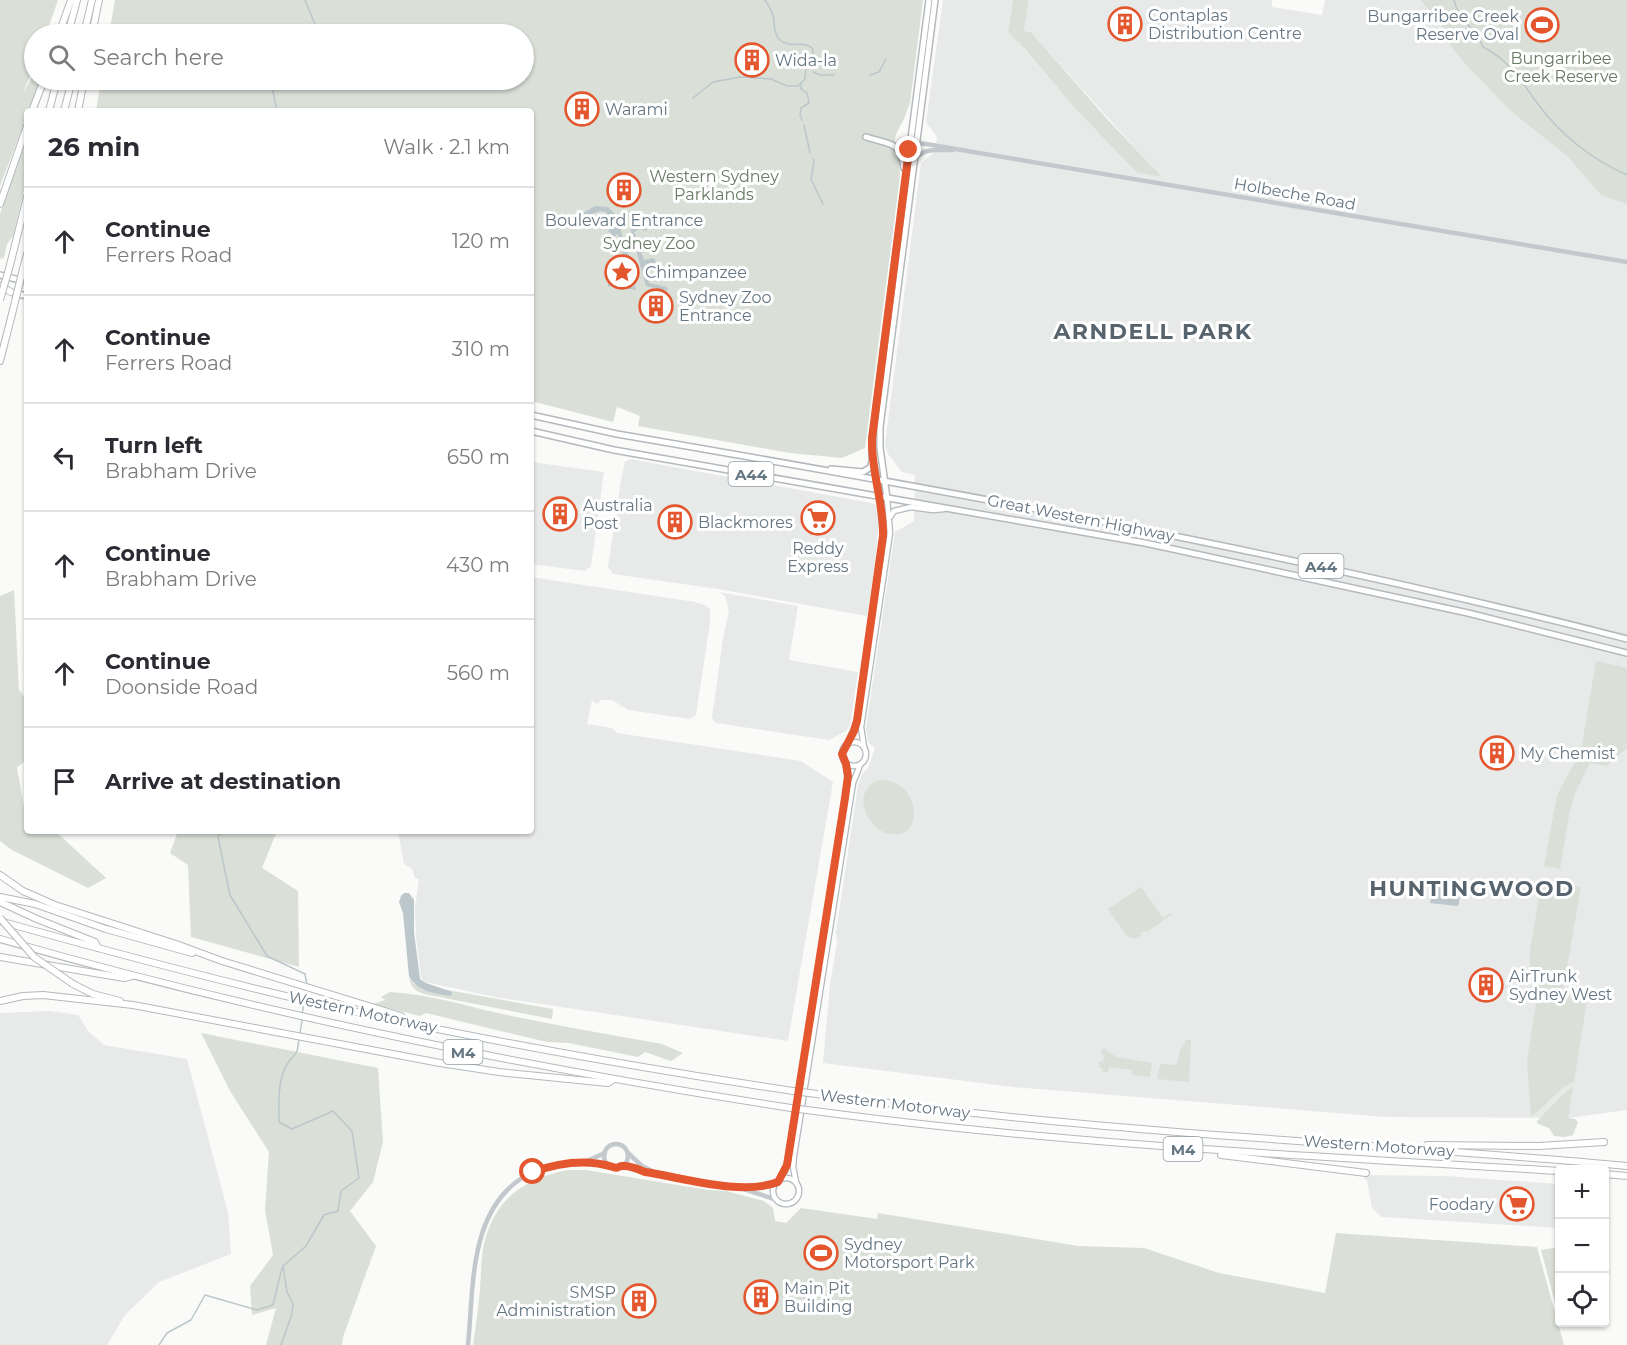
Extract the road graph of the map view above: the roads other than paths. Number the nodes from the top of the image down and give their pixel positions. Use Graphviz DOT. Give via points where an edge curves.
graph roads {
  1 [pos="71,0"];
  2 [pos="77,0"];
  3 [pos="93,0"];
  4 [pos="99,0"];
  5 [pos="929,0"];
  6 [pos="935,0"];
  7 [pos="63,24"];
  8 [pos="71,24"];
  9 [pos="87,24"];
  10 [pos="94,24"];
  11 [pos="40,90"];
  12 [pos="54,90"];
  13 [pos="69,90"];
  14 [pos="82,90"];
  15 [pos="33,108"];
  16 [pos="50,108"];
  17 [pos="65,108"];
  18 [pos="79,108"];
  19 [pos="24,134"];
  20 [pos="867,137"];
  21 [pos="910,141"];
  22 [pos="918,142"];
  23 [pos="959,149"];
  24 [pos="915,159"];
  25 [pos="906,175"];
  26 [pos="0,204"];
  27 [pos="24,209"];
  28 [pos="1627,262"];
  29 [pos="24,265"];
  30 [pos="0,275"];
  31 [pos="24,281"];
  32 [pos="0,288"];
  33 [pos="11,292"];
  34 [pos="24,295"];
  35 [pos="0,300"];
  36 [pos="0,361"];
  37 [pos="534,416"];
  38 [pos="534,432"];
  39 [pos="873,457"];
  40 [pos="802,467"];
  41 [pos="877,481"];
  42 [pos="885,482"];
  43 [pos="880,497"];
  44 [pos="887,498"];
  45 [pos="946,509"];
  46 [pos="890,519"];
  47 [pos="1433,591"];
  48 [pos="1430,605"];
  49 [pos="1627,639"];
  50 [pos="1627,653"];
  51 [pos="847,745"];
  52 [pos="864,747"];
  53 [pos="846,764"];
  54 [pos="860,765"];
  55 [pos="0,875"];
  56 [pos="0,897"];
  57 [pos="0,902"];
  58 [pos="0,920"];
  59 [pos="0,939"];
  60 [pos="99,948"];
  61 [pos="0,957"];
  62 [pos="222,961"];
  63 [pos="136,976"];
  64 [pos="0,1001"];
  65 [pos="133,1005"];
  66 [pos="406,1022"];
  67 [pos="615,1079"];
  68 [pos="1604,1142"];
  69 [pos="1422,1148"];
  70 [pos="1190,1150"];
  71 [pos="628,1152"];
  72 [pos="605,1153"];
  73 [pos="585,1161"];
  74 [pos="608,1164"];
  75 [pos="623,1166"];
  76 [pos="1627,1166"];
  77 [pos="1555,1171"];
  78 [pos="1366,1173"];
  79 [pos="657,1174"];
  80 [pos="1609,1174"];
  81 [pos="1627,1176"];
  82 [pos="778,1181"];
  83 [pos="796,1182"];
  84 [pos="744,1189"];
  85 [pos="777,1200"];
  86 [pos="468,1345"];
  1 -- 7 [label="highway"];
  2 -- 8 [label="highway"];
  3 -- 9 [label="highway"];
  4 -- 10 [label="highway"];
  5 -- 21 [label="main road"];
  6 -- 22 [label="main road"];
  11 -- 15 [label="highway"];
  12 -- 16 [label="highway"];
  13 -- 17 [label="highway"];
  14 -- 18 [label="highway"];
  19 -- 26 [label="highway"];
  20 -- 25 [label="main road" via="898,149"];
  21 -- 22 [label="street, Holbeche Road"];
  21 -- 25 [label="main road"];
  22 -- 23 [label="street, Holbeche Road"];
  22 -- 24 [label="main road"];
  23 -- 24 [label="street, Holbeche Road" via="934,149"];
  23 -- 28 [label="street, Holbeche Road"];
  24 -- 42 [label="main road" via="880,427"];
  25 -- 39 [label="main road" via="872,439"];
  27 -- 35 [label="highway, bridge"];
  29 -- 36 [label="highway, bridge"];
  30 -- 31 [label="main road"];
  32 -- 33 [label="highway"];
  33 -- 34 [label="main road"];
  37 -- 40 [label="main road, Great Western Highway / A44"];
  38 -- 43 [label="main road, Great Western Highway / A44" via="621,452"];
  39 -- 40 [label="main road" via="870,467 863,472"];
  39 -- 41 [label="main road"];
  40 -- 41 [label="main road, Great Western Highway / A44"];
  41 -- 42 [label="main road, Great Western Highway / A44"];
  41 -- 43 [label="main road"];
  42 -- 44 [label="main road"];
  42 -- 47 [label="main road, Great Western Highway / A44" via="1151,531"];
  43 -- 44 [label="main road, Great Western Highway / A44"];
  43 -- 51 [label="main road" via="883,536 857,721"];
  44 -- 45 [label="main road, Great Western Highway / A44"];
  44 -- 46 [label="main road"];
  45 -- 46 [label="main road" via="902,508 894,511"];
  45 -- 48 [label="main road, Great Western Highway / A44" via="1145,543"];
  46 -- 52 [label="main road" via="861,727"];
  47 -- 48 [label="main road"];
  47 -- 49 [label="main road, Great Western Highway / A44"];
  48 -- 50 [label="main road, Great Western Highway / A44"];
  51 -- 52 [label="main road" via="856,742"];
  51 -- 53 [label="main road" via="842,754"];
  52 -- 54 [label="main road" via="867,757"];
  53 -- 54 [label="main road"];
  53 -- 82 [label="main road" via="848,780 790,1152"];
  54 -- 83 [label="main road" via="853,783 794,1156"];
  55 -- 62 [label="highway" via="23,891 55,905"];
  56 -- 62 [label="highway"];
  57 -- 60 [label="highway" via="94,942"];
  58 -- 60 [label="highway, Western Motorway / M4"];
  58 -- 65 [label="highway, bridge" via="34,957 73,984"];
  59 -- 63 [label="highway, Western Motorway / M4"];
  60 -- 66 [label="highway, Western Motorway / M4"];
  61 -- 63 [label="highway" via="124,978"];
  62 -- 66 [label="highway" via="401,1016"];
  63 -- 67 [label="highway, Western Motorway / M4" via="313,1020"];
  64 -- 65 [label="highway" via="56,996"];
  65 -- 67 [label="highway" via="478,1069 608,1083"];
  66 -- 69 [label="highway, Western Motorway / M4, bridge" via="570,1055 897,1105 1085,1124"];
  67 -- 70 [label="highway, Western Motorway / M4, bridge" via="807,1110 996,1133"];
  68 -- 69 [label="highway"];
  69 -- 76 [label="highway, Western Motorway / M4"];
  70 -- 77 [label="highway, Western Motorway / M4"];
  70 -- 78 [label="highway"];
  71 -- 72 [label="street" via="616,1144"];
  71 -- 75 [label="street"];
  71 -- 79 [label="street"];
  72 -- 73 [label="street"];
  72 -- 74 [label="street"];
  73 -- 74 [label="street"];
  73 -- 86 [label="street" via="533,1172 511,1186 488,1215 480,1239"];
  74 -- 75 [label="street"];
  75 -- 79 [label="street"];
  79 -- 84 [label="street"];
  80 -- 81 [label="highway"];
  82 -- 83 [label="main road" via="786,1178"];
  82 -- 84 [label="street"];
  82 -- 85 [label="main road" via="773,1191"];
  83 -- 85 [label="main road" via="799,1193 795,1201 784,1204"];
  84 -- 85 [label="street"];
}
